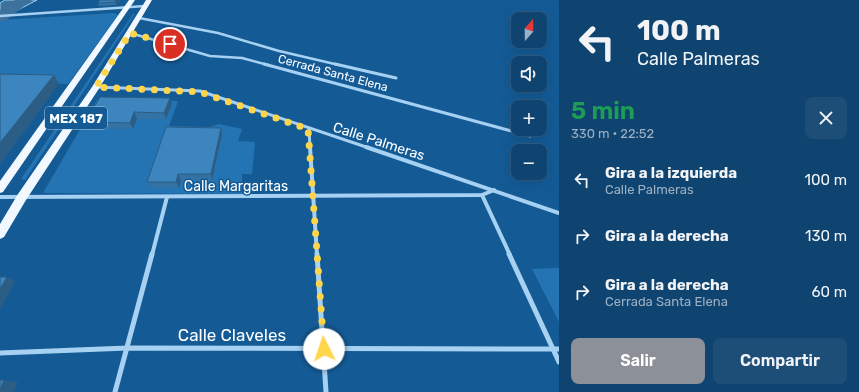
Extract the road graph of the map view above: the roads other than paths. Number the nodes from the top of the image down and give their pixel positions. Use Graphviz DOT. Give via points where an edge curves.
graph roads {
  1 [pos="130,3"];
  2 [pos="147,3"];
  3 [pos="0,16"];
  4 [pos="139,18"];
  5 [pos="130,33"];
  6 [pos="396,78"];
  7 [pos="96,87"];
  8 [pos="308,129"];
  9 [pos="511,131"];
  10 [pos="0,189"];
  11 [pos="494,190"];
  12 [pos="482,195"];
  13 [pos="312,196"];
  14 [pos="0,197"];
  15 [pos="22,197"];
  16 [pos="167,197"];
  17 [pos="559,213"];
  18 [pos="0,234"];
  19 [pos="128,348"];
  20 [pos="324,349"];
  21 [pos="556,349"];
  22 [pos="0,353"];
  23 [pos="559,362"];
  24 [pos="115,392"];
  25 [pos="326,392"];
  1 -- 2 [label="street"];
  1 -- 3 [label="street"];
  1 -- 10 [label="main road, MEX 187"];
  2 -- 4 [label="main road, MEX 187"];
  4 -- 5 [label="main road, MEX 187"];
  4 -- 6 [label="street" via="218,33 279,51"];
  5 -- 7 [label="main road, MEX 187"];
  5 -- 9 [label="street, Cerrada Santa Elena" via="210,56 242,58"];
  7 -- 8 [label="street, Calle Palmeras" via="200,92"];
  7 -- 15 [label="main road, MEX 187"];
  8 -- 11 [label="street, Calle Palmeras"];
  8 -- 13 [label="street"];
  11 -- 12 [label="street, Calle Margaritas"];
  11 -- 17 [label="street, Calle Palmeras"];
  12 -- 13 [label="street, Calle Margaritas"];
  12 -- 21 [label="street"];
  13 -- 16 [label="street, Calle Margaritas"];
  13 -- 20 [label="street"];
  14 -- 15 [label="street, Calle Margaritas"];
  15 -- 16 [label="street, Calle Margaritas"];
  15 -- 18 [label="main road, MEX 187"];
  16 -- 19 [label="street"];
  19 -- 20 [label="street, Calle Claveles"];
  19 -- 22 [label="street, Calle Claveles"];
  19 -- 24 [label="street"];
  20 -- 21 [label="street, Calle Claveles"];
  20 -- 25 [label="street"];
  21 -- 23 [label="street"];
}
